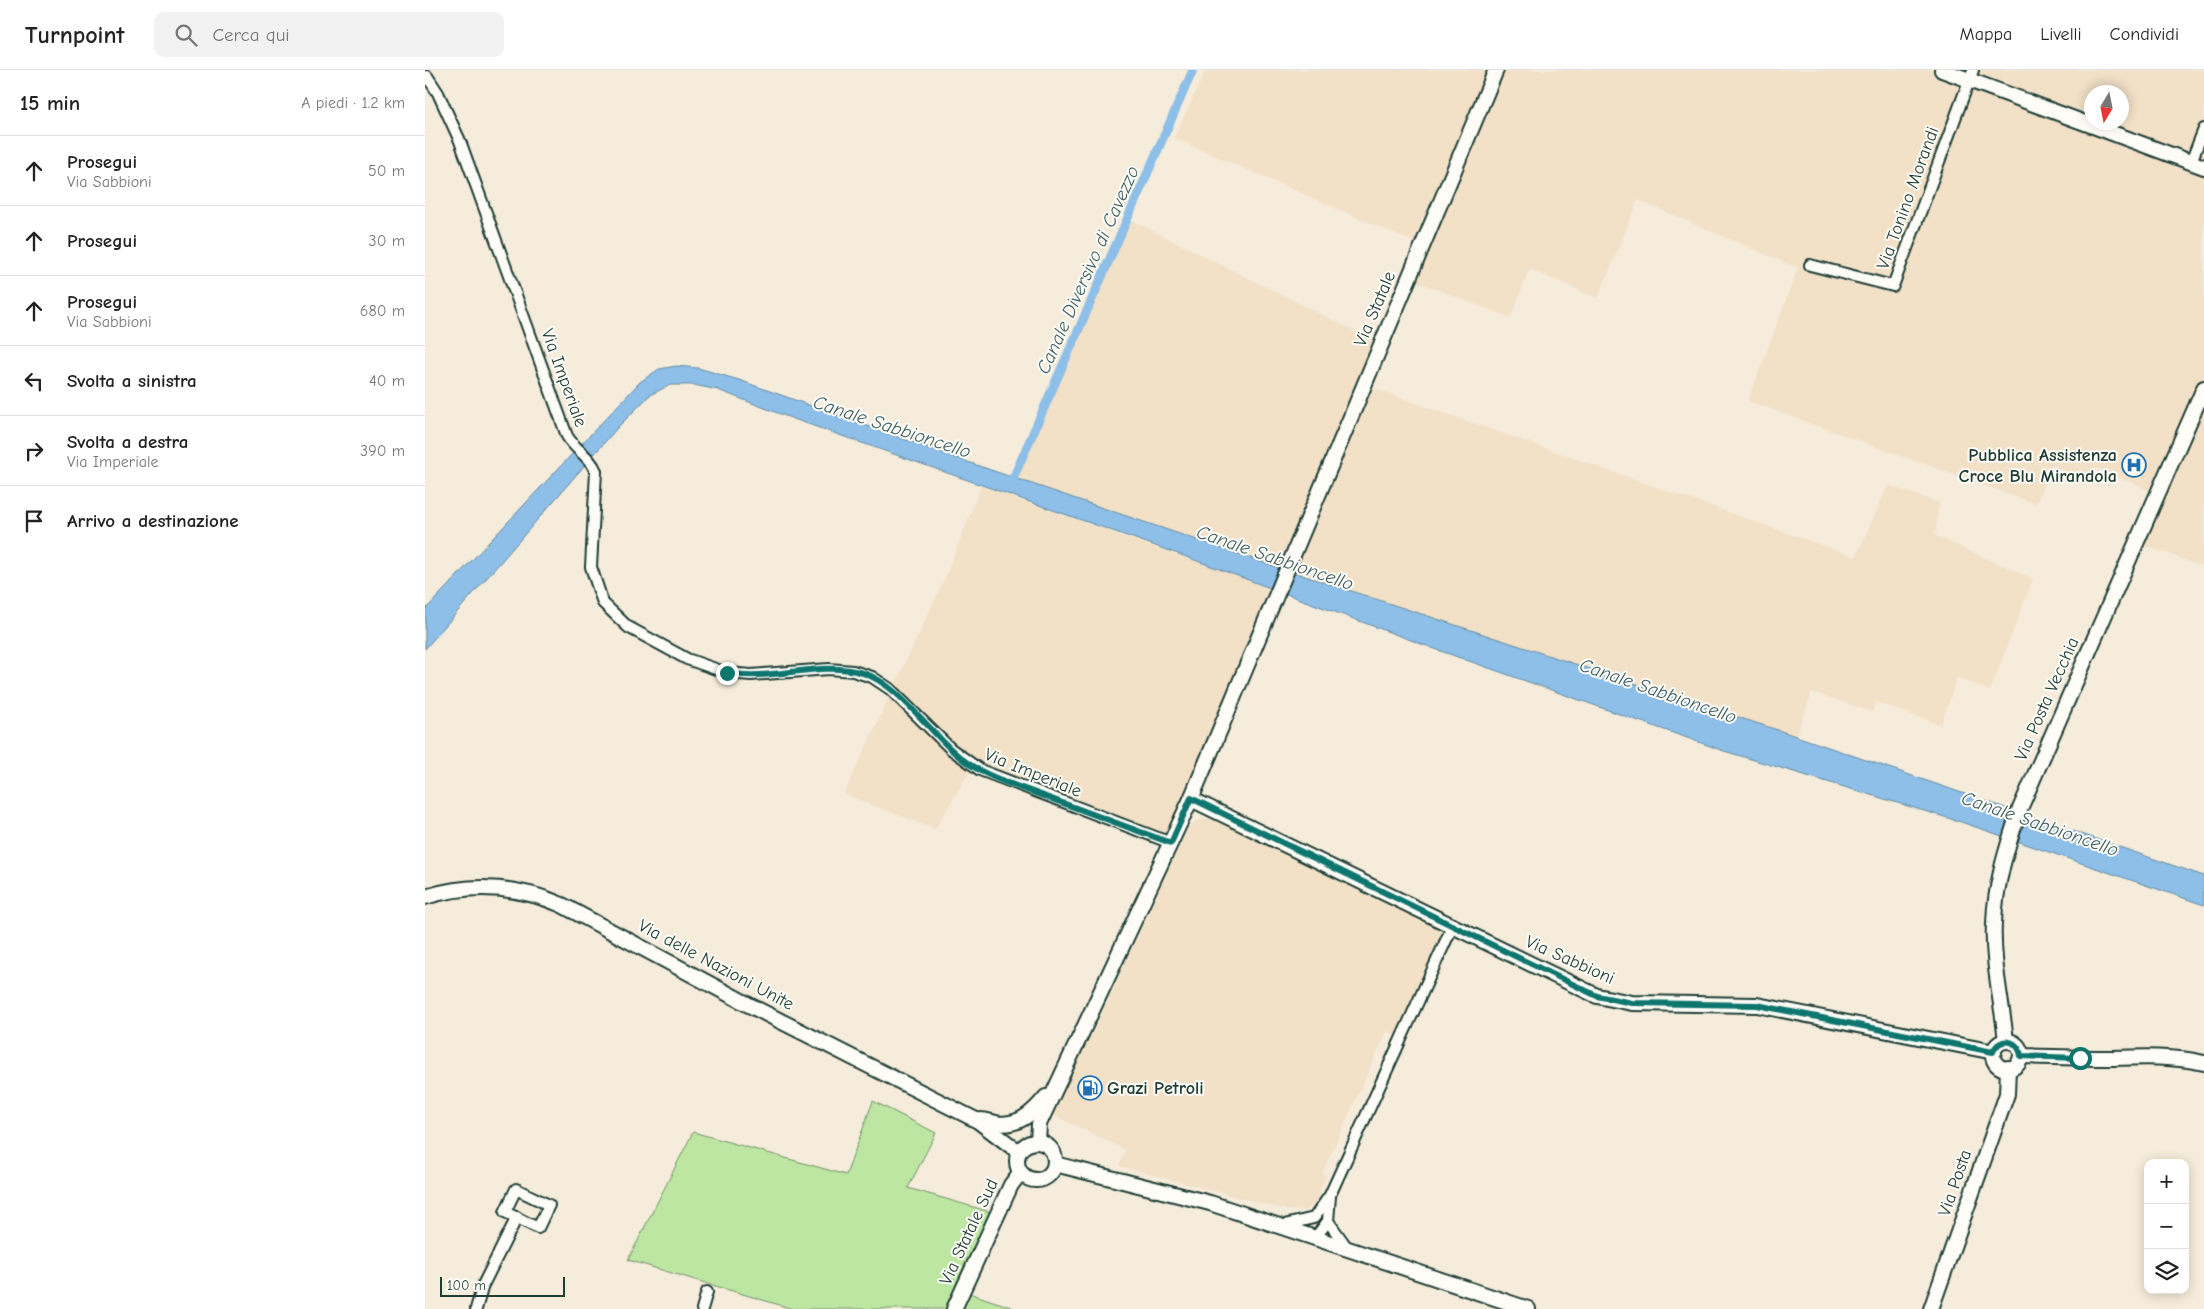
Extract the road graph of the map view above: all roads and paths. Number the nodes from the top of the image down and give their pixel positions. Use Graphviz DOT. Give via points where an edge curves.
graph roads {
  1 [pos="1496,70"];
  2 [pos="1942,70"];
  3 [pos="429,74"];
  4 [pos="1971,75"];
  5 [pos="2204,129"];
  6 [pos="2197,164"];
  7 [pos="1811,265"];
  8 [pos="2204,388"];
  9 [pos="1191,798"];
  10 [pos="1171,843"];
  11 [pos="425,897"];
  12 [pos="1453,926"];
  13 [pos="2006,1041"];
  14 [pos="1993,1052"];
  15 [pos="2021,1056"];
  16 [pos="2204,1063"];
  17 [pos="2008,1068"];
  18 [pos="1062,1074"];
  19 [pos="978,1121"];
  20 [pos="1038,1142"];
  21 [pos="1019,1152"];
  22 [pos="1055,1164"];
  23 [pos="1020,1173"];
  24 [pos="1330,1195"];
  25 [pos="517,1218"];
  26 [pos="1314,1218"];
  27 [pos="1328,1221"];
  28 [pos="1280,1226"];
  29 [pos="1315,1238"];
  30 [pos="1349,1250"];
  31 [pos="707,1292"];
  32 [pos="476,1309"];
  33 [pos="702,1309"];
  34 [pos="954,1309"];
  35 [pos="1528,1309"];
  36 [pos="1931,1309"];
  1 -- 9 [label="street, Via Statale"];
  2 -- 4 [label="street"];
  3 -- 10 [label="street, Via Imperiale" via="460,141 564,427 572,445 592,462 597,479 591,567 603,603 628,627 687,659 727,673 751,675 829,670 853,671 872,677 890,689 951,749 980,770"];
  4 -- 6 [label="street"];
  4 -- 7 [label="street, Via Tonino Morandi" via="1893,286"];
  5 -- 6 [label="street"];
  8 -- 13 [label="street, Via Posta Vecchia" via="2019,811 2008,843 1996,896 1994,925"];
  9 -- 10 [label="street, Via Statale"];
  9 -- 12 [label="street, Via Sabbioni"];
  10 -- 18 [label="street, Via Statale"];
  11 -- 19 [label="street, Via delle Nazioni Unite" via="460,889 488,888 546,898"];
  12 -- 14 [label="street, Via Sabbioni" via="1586,992 1608,999 1645,1004 1757,1005"];
  12 -- 24 [label="street"];
  13 -- 14 [label="street" via="1998,1044"];
  13 -- 15 [label="street" via="2015,1044"];
  14 -- 17 [label="street" via="1999,1066"];
  15 -- 16 [label="street" via="2154,1057"];
  15 -- 17 [label="street"];
  17 -- 36 [label="street, Via Posta" via="2007,1094"];
  18 -- 19 [label="street, Via delle Nazioni Unite" via="1039,1106 1021,1120 1005,1124"];
  18 -- 20 [label="street" via="1039,1124"];
  19 -- 21 [label="street, Via delle Nazioni Unite"];
  20 -- 21 [label="street" via="1027,1144"];
  20 -- 22 [label="street" via="1051,1150"];
  21 -- 23 [label="street"];
  22 -- 23 [label="street" via="1043,1179 1028,1179"];
  22 -- 28 [label="street" via="1210,1203"];
  23 -- 34 [label="street, Via Statale Sud" via="1011,1185"];
  24 -- 26 [label="street"];
  24 -- 27 [label="street"];
  25 -- 32 [label="street" via="483,1285"];
  26 -- 28 [label="street"];
  26 -- 29 [label="street"];
  27 -- 29 [label="street"];
  27 -- 30 [label="street"];
  28 -- 29 [label="street"];
  29 -- 30 [label="street"];
  30 -- 35 [label="street"];
  31 -- 33 [label="street"];
}
